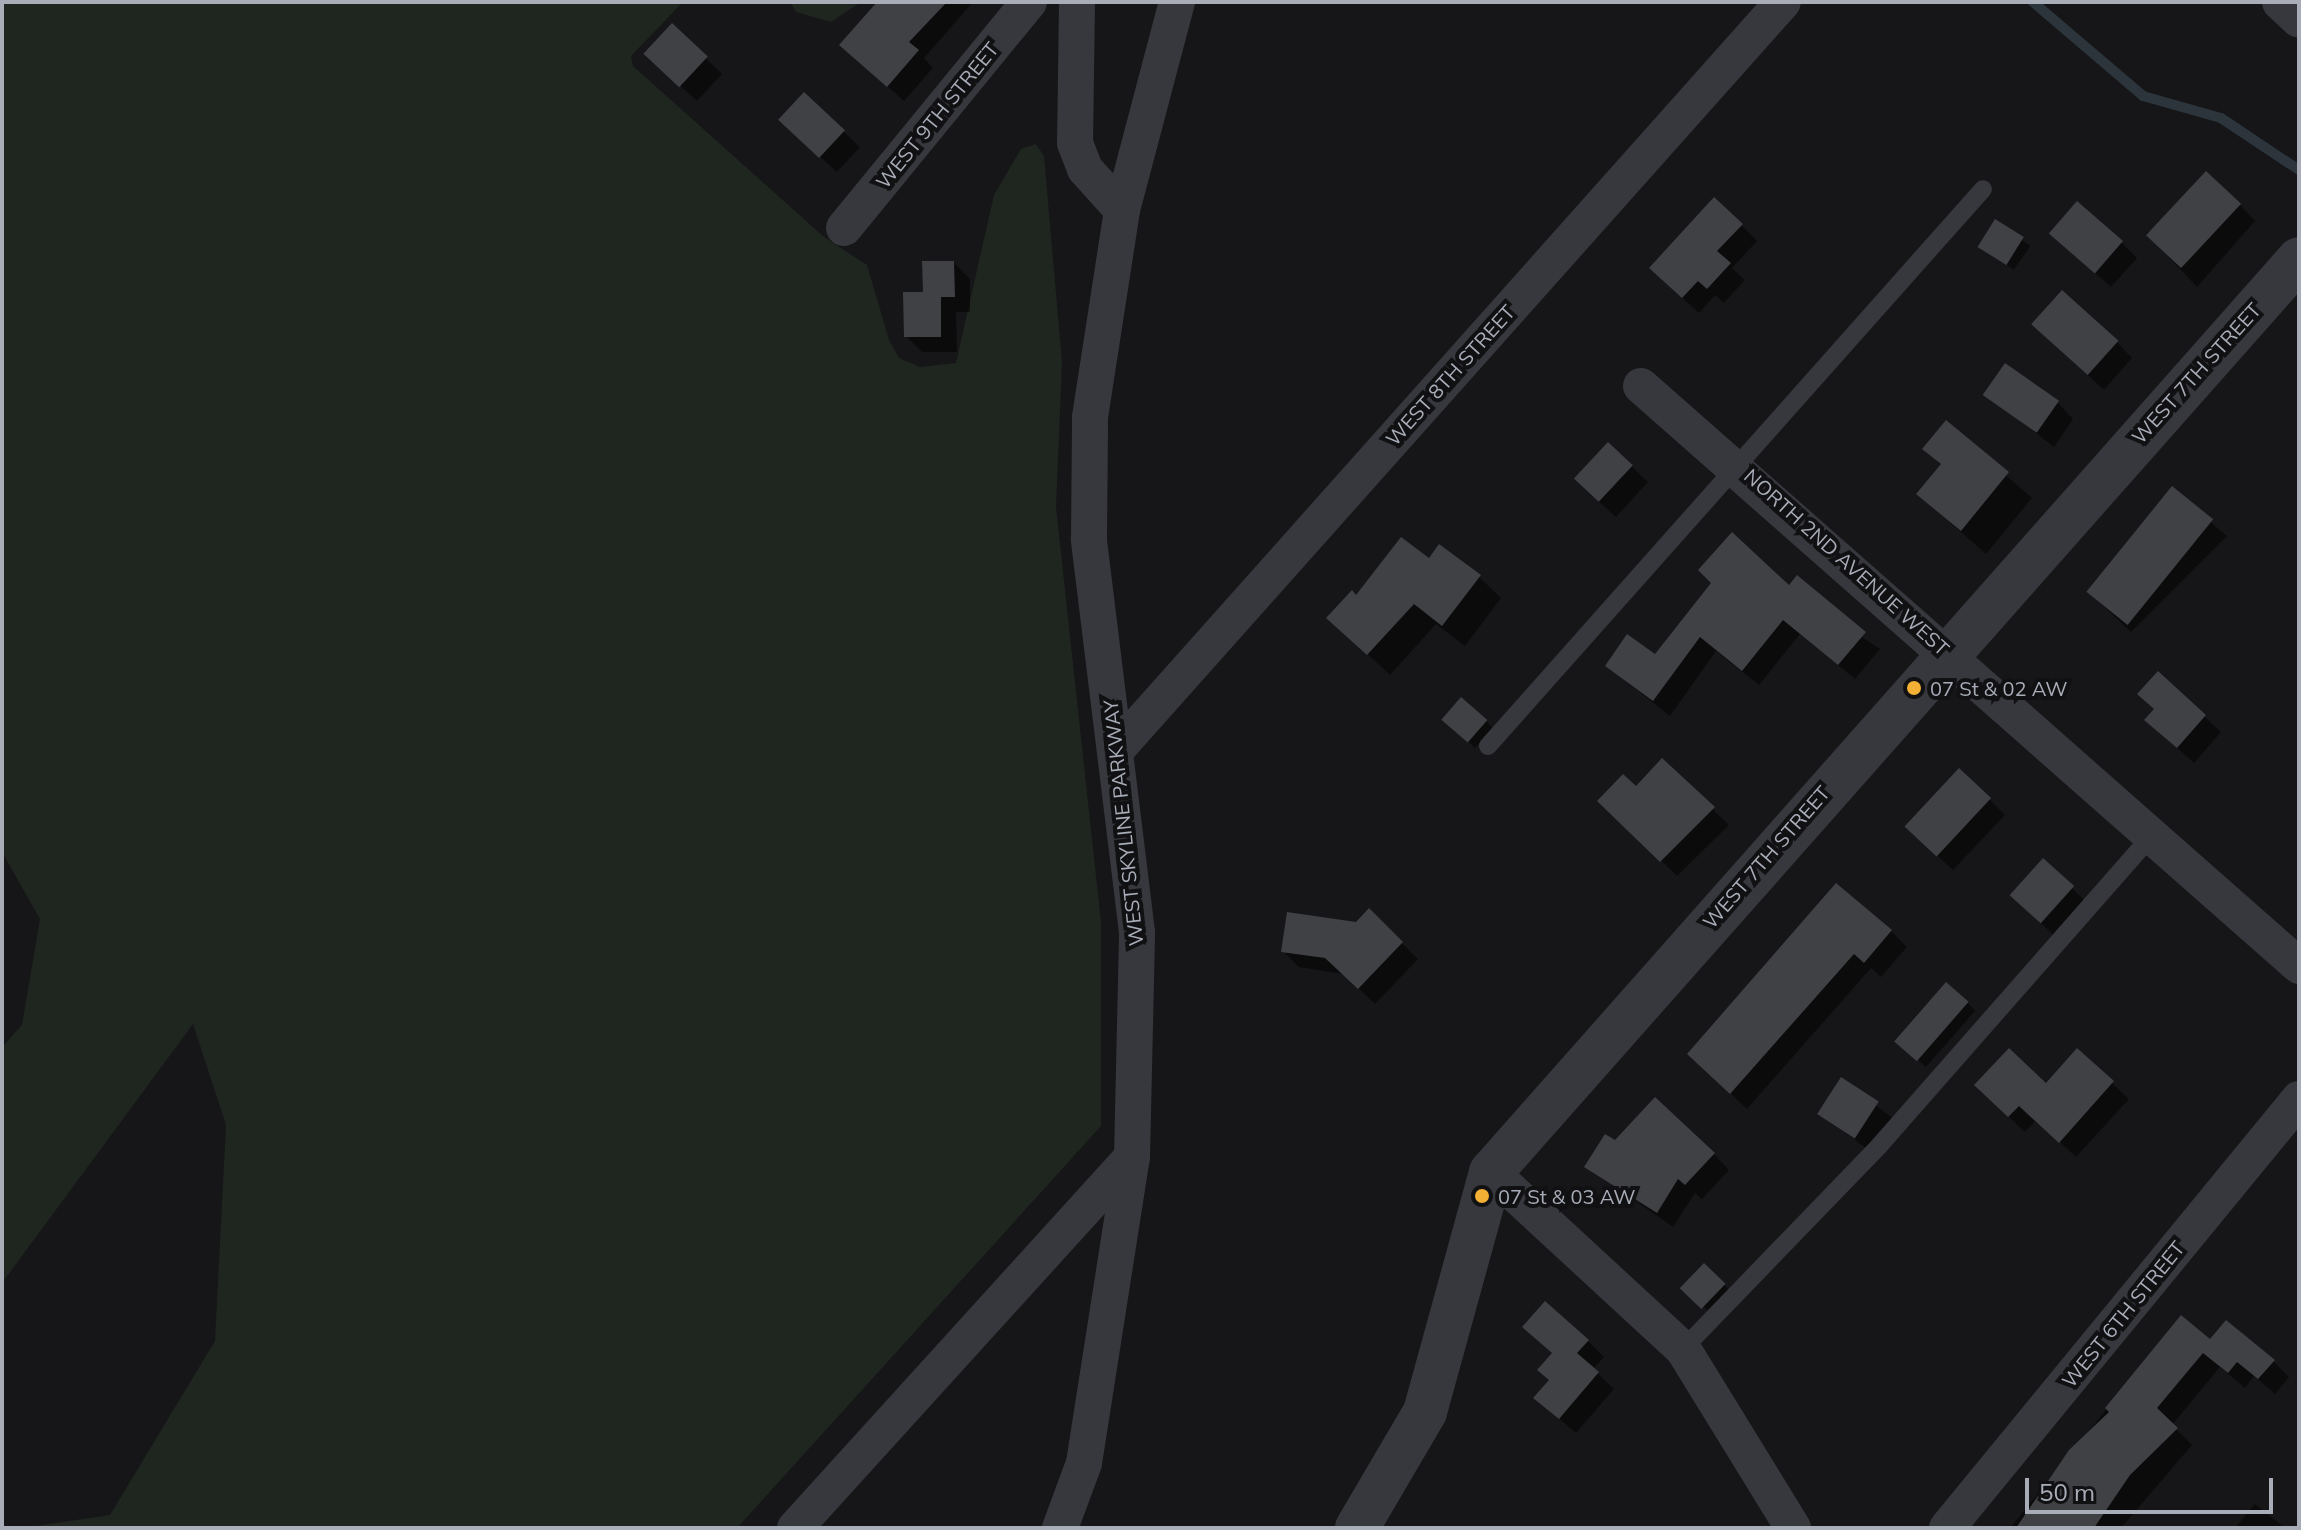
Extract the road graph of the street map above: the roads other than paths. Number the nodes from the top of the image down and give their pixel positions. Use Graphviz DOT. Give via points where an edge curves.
graph roads {
  1 [pos="1029,2"];
  2 [pos="1077,2"];
  3 [pos="1177,2"];
  4 [pos="1783,2"];
  5 [pos="2280,2"];
  6 [pos="2299,20"];
  7 [pos="1983,189"];
  8 [pos="1122,210"];
  9 [pos="844,228"];
  10 [pos="2299,259"];
  11 [pos="1641,386"];
  12 [pos="1734,463"];
  13 [pos="1946,651"];
  14 [pos="1488,746"];
  15 [pos="1118,748"];
  16 [pos="2152,835"];
  17 [pos="2299,966"];
  18 [pos="2299,1099"];
  19 [pos="1132,1157"];
  20 [pos="1491,1172"];
  21 [pos="1683,1349"];
  22 [pos="795,1528"];
  23 [pos="1060,1528"];
  24 [pos="1357,1528"];
  25 [pos="1793,1528"];
  26 [pos="1947,1528"];
  1 -- 9 [label="street, WEST 9TH STREET"];
  2 -- 8 [label="street" via="1075,143 1085,169"];
  3 -- 8 [label="street"];
  4 -- 15 [label="street, WEST 8TH STREET"];
  5 -- 6 [label="street"];
  7 -- 12 [label="lane"];
  8 -- 15 [label="street, WEST SKYLINE PARKWAY" via="1090,417 1089,539"];
  10 -- 13 [label="street, WEST 7TH STREET"];
  11 -- 12 [label="street, NORTH 2ND AVENUE WEST"];
  12 -- 13 [label="street, NORTH 2ND AVENUE WEST"];
  12 -- 14 [label="lane"];
  13 -- 16 [label="street, NORTH 2ND AVENUE WEST"];
  13 -- 20 [label="street, WEST 7TH STREET"];
  15 -- 19 [label="street, WEST SKYLINE PARKWAY" via="1137,932"];
  16 -- 17 [label="street, NORTH 2ND AVENUE WEST"];
  16 -- 21 [label="lane" via="1879,1146"];
  18 -- 26 [label="street, WEST 6TH STREET"];
  19 -- 22 [label="street"];
  19 -- 23 [label="street, WEST SKYLINE PARKWAY" via="1084,1463"];
  20 -- 21 [label="street"];
  20 -- 24 [label="street, WEST 7TH STREET" via="1430,1398 1386,1488"];
  21 -- 25 [label="street"];
}
